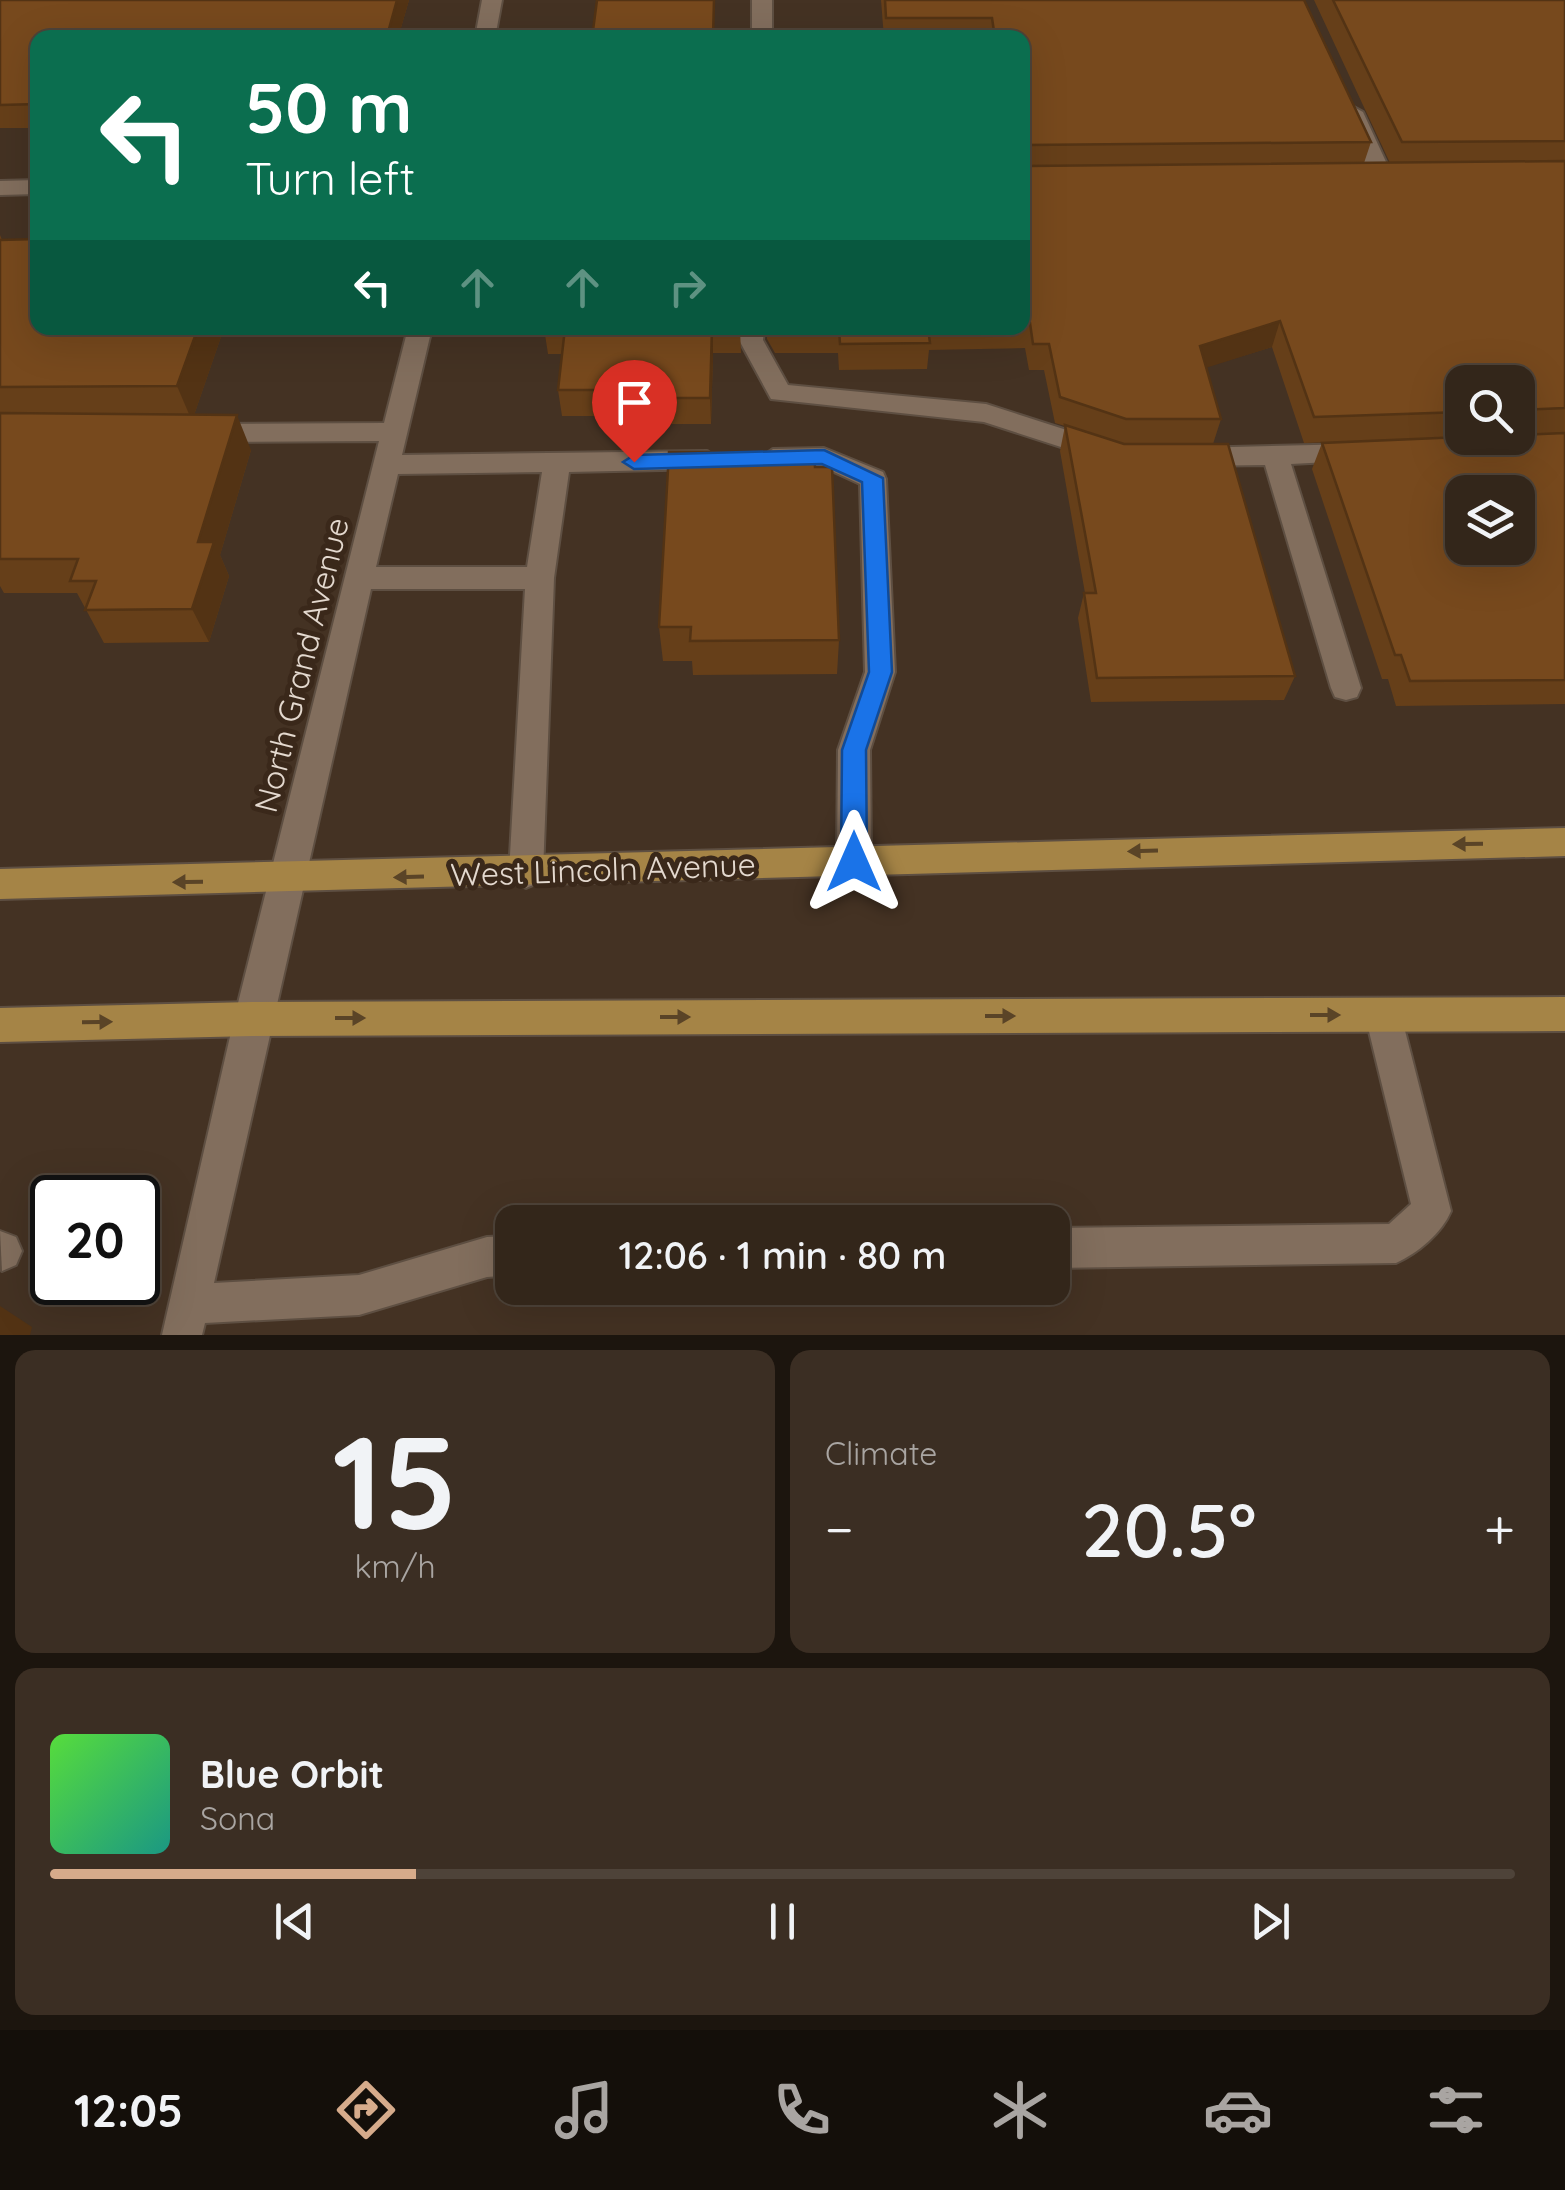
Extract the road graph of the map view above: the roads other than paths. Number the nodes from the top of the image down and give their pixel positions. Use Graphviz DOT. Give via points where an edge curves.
graph roads {
  1 [pos="492,0"];
  2 [pos="762,0"];
  3 [pos="486,30"];
  4 [pos="762,30"];
  5 [pos="1341,89"];
  6 [pos="1381,178"];
  7 [pos="30,187"];
  8 [pos="0,188"];
  9 [pos="418,335"];
  10 [pos="751,335"];
  11 [pos="394,432"];
  12 [pos="177,433"];
  13 [pos="1376,452"];
  14 [pos="1118,457"];
  15 [pos="1158,457"];
  16 [pos="1276,457"];
  17 [pos="557,464"];
  18 [pos="386,465"];
  19 [pos="359,578"];
  20 [pos="540,578"];
  21 [pos="1346,688"];
  22 [pos="1565,842"];
  23 [pos="854,862"];
  24 [pos="526,873"];
  25 [pos="286,881"];
  26 [pos="0,884"];
  27 [pos="1565,1014"];
  28 [pos="1383,1015"];
  29 [pos="252,1019"];
  30 [pos="0,1025"];
  31 [pos="1070,1248"];
  32 [pos="495,1257"];
  33 [pos="186,1320"];
  1 -- 3 [label="street"];
  2 -- 4 [label="street"];
  5 -- 6 [label="street"];
  7 -- 8 [label="street"];
  9 -- 11 [label="street, North Grand Avenue"];
  10 -- 14 [label="street" via="780,393 986,413"];
  11 -- 12 [label="street"];
  11 -- 18 [label="street, North Grand Avenue"];
  13 -- 16 [label="street"];
  15 -- 16 [label="street"];
  16 -- 21 [label="street"];
  17 -- 18 [label="street"];
  17 -- 20 [label="street"];
  17 -- 23 [label="street" via="824,457 872,478 880,672 854,750"];
  18 -- 19 [label="street, North Grand Avenue"];
  19 -- 20 [label="street"];
  19 -- 25 [label="street, North Grand Avenue"];
  20 -- 24 [label="street"];
  22 -- 23 [label="main road, West Lincoln Avenue, one-way"];
  23 -- 24 [label="main road, West Lincoln Avenue"];
  24 -- 25 [label="main road, West Lincoln Avenue, one-way"];
  25 -- 26 [label="main road, West Lincoln Avenue, one-way"];
  25 -- 29 [label="street, North Grand Avenue"];
  27 -- 28 [label="main road"];
  29 -- 28 [label="main road, one-way"];
  28 -- 31 [label="street" via="1432,1210 1396,1243"];
  30 -- 29 [label="main road, one-way"];
  29 -- 33 [label="street, North Grand Avenue"];
  32 -- 33 [label="street" via="359,1295"];
}
